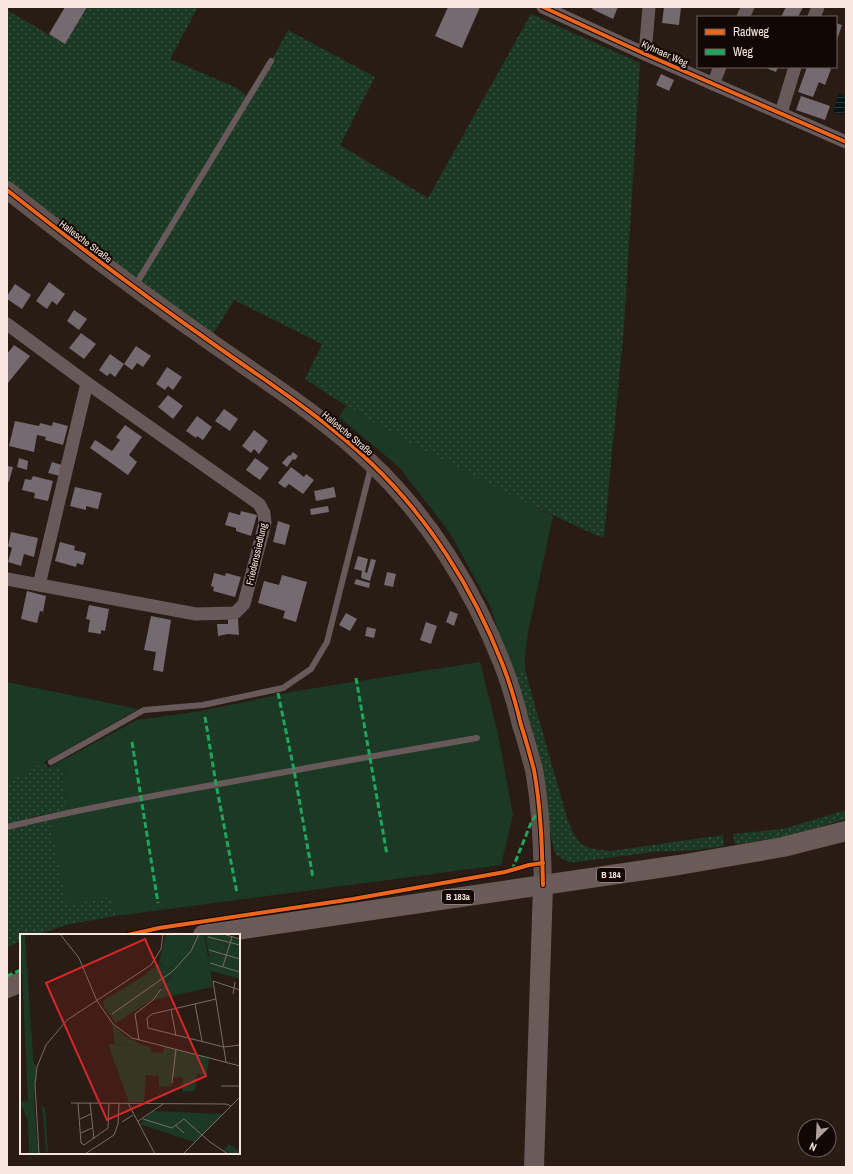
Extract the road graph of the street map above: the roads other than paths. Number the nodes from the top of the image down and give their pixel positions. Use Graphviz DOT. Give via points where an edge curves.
graph roads {
  1 [pos="543,7"];
  2 [pos="649,7"];
  3 [pos="748,7"];
  4 [pos="744,16"];
  5 [pos="645,54"];
  6 [pos="271,61"];
  7 [pos="720,68"];
  8 [pos="795,68"];
  9 [pos="713,84"];
  10 [pos="781,113"];
  11 [pos="846,142"];
  12 [pos="7,190"];
  13 [pos="134,288"];
  14 [pos="7,324"];
  15 [pos="87,383"];
  16 [pos="372,464"];
  17 [pos="7,579"];
  18 [pos="39,585"];
  19 [pos="477,738"];
  20 [pos="51,762"];
  21 [pos="7,827"];
  22 [pos="846,831"];
  23 [pos="543,886"];
  24 [pos="210,934"];
  25 [pos="20,982"];
  26 [pos="7,988"];
  27 [pos="534,1167"];
  1 -- 5 [label="street, Kyhnaer Weg"];
  2 -- 5 [label="street"];
  3 -- 4 [label="street"];
  5 -- 9 [label="street, Kyhnaer Weg"];
  6 -- 13 [label="lane"];
  7 -- 9 [label="street"];
  8 -- 10 [label="street"];
  9 -- 10 [label="street, Kyhnaer Weg"];
  10 -- 11 [label="street, Kyhnaer Weg"];
  12 -- 13 [label="street, Hallesche Straße"];
  13 -- 16 [label="street, Hallesche Straße" via="333,428"];
  14 -- 15 [label="street, Friedenssiedlung"];
  15 -- 18 [label="street"];
  15 -- 18 [label="street, Friedenssiedlung" via="259,504 265,522 244,604 235,613 196,614"];
  16 -- 20 [label="lane" via="327,642 311,669 283,688 203,705 144,710"];
  16 -- 23 [label="street, Hallesche Straße" via="413,508 462,580 503,665 534,770 539,806"];
  17 -- 18 [label="street, Friedenssiedlung"];
  19 -- 21 [label="lane" via="171,792"];
  22 -- 23 [label="main road, B 184" via="784,847"];
  23 -- 24 [label="main road, B 183a"];
  23 -- 27 [label="main road"];
  25 -- 26 [label="main road"];
}
